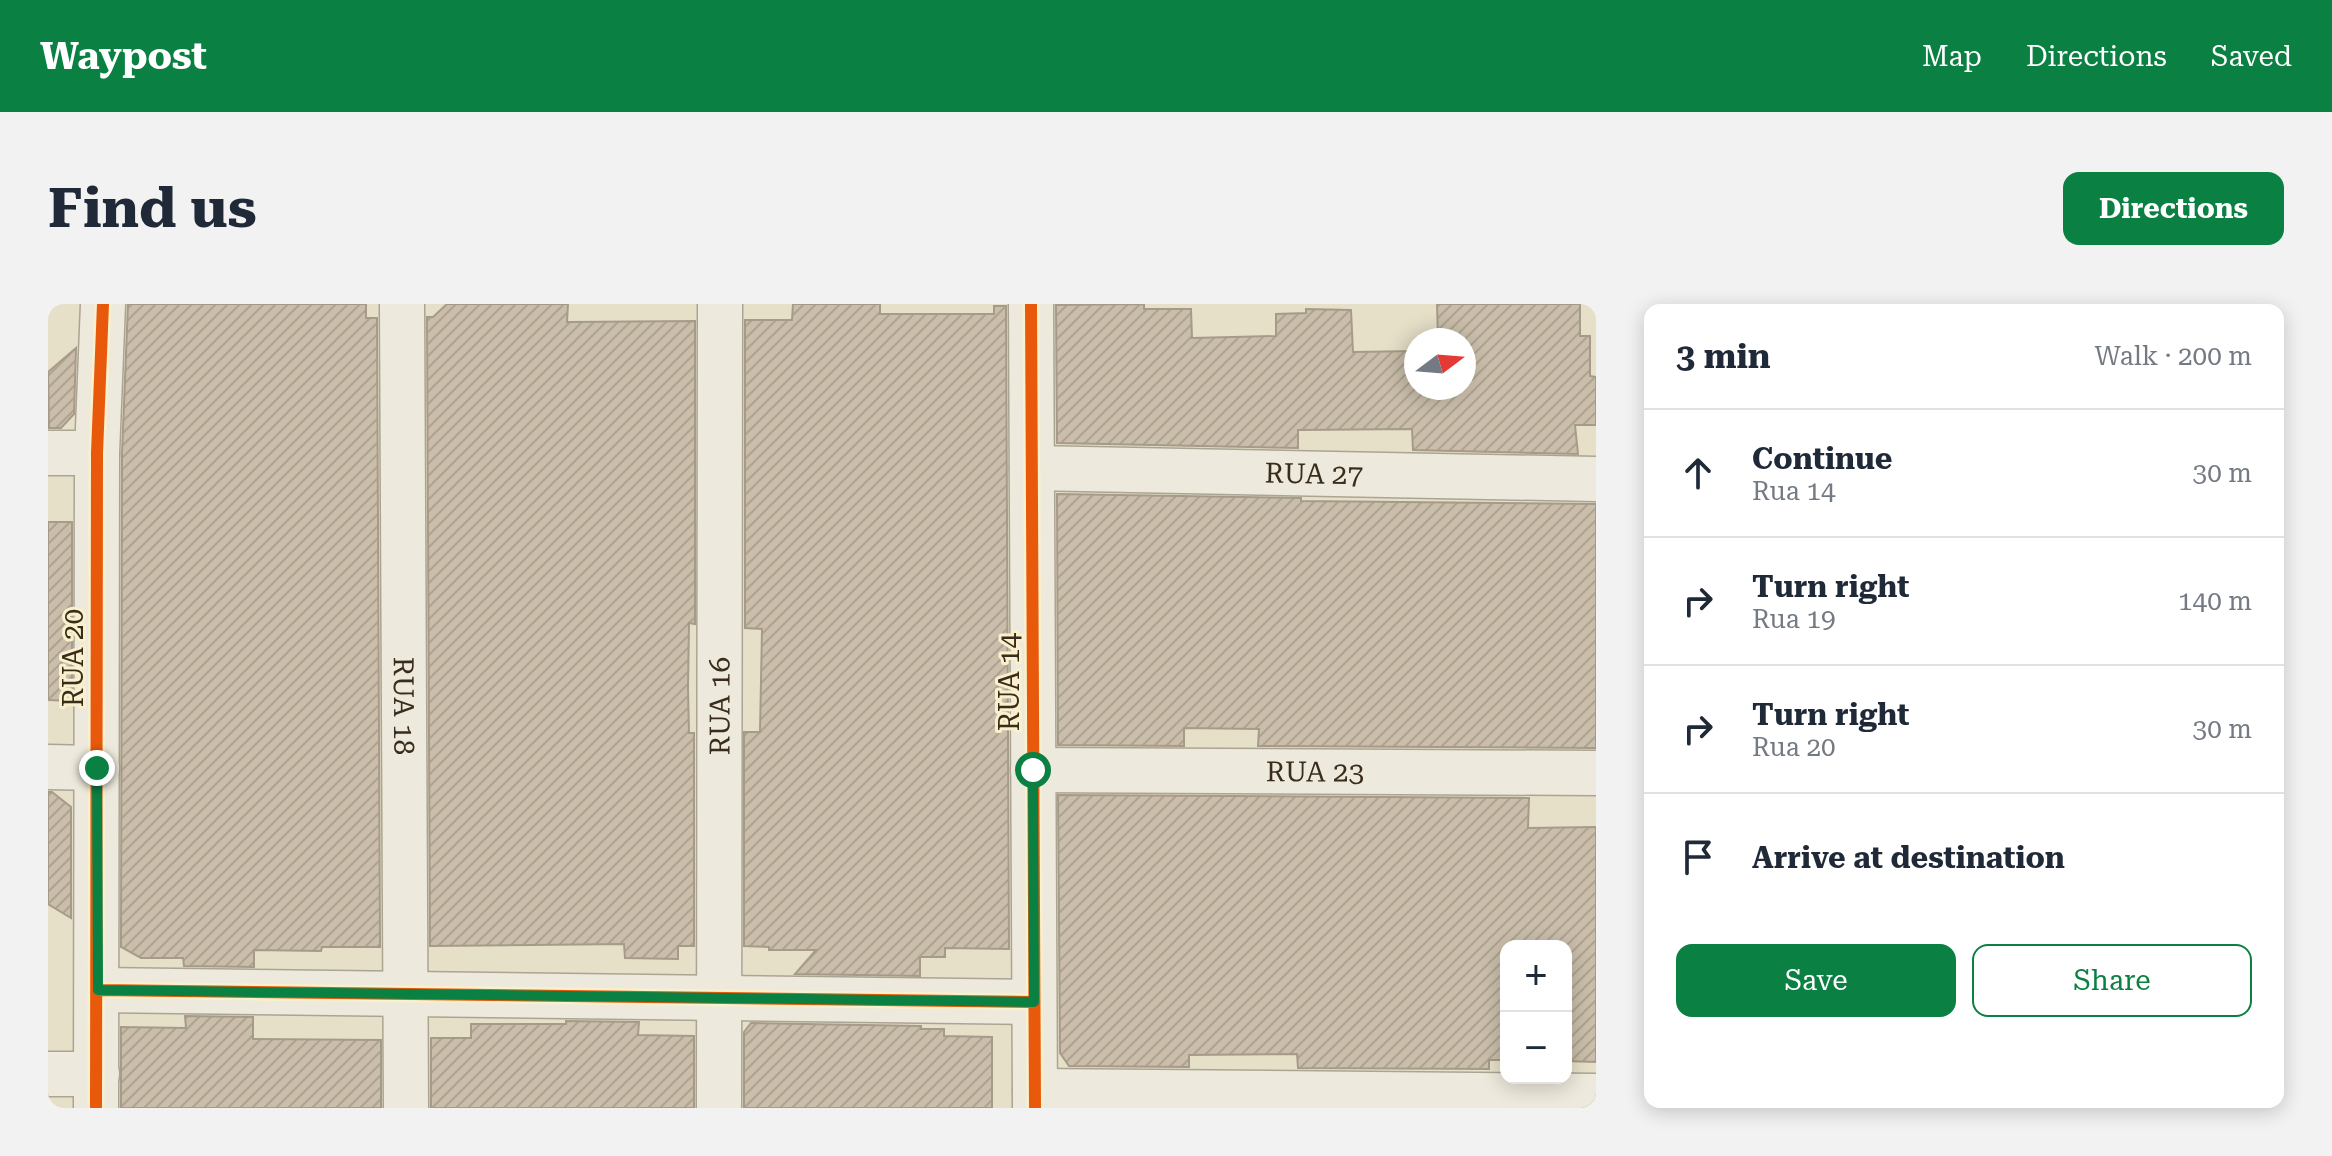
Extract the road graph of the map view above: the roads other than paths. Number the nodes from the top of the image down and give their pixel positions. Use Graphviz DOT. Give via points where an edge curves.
graph roads {
  1 [pos="103,304"];
  2 [pos="402,304"];
  3 [pos="720,304"];
  4 [pos="1031,304"];
  5 [pos="48,453"];
  6 [pos="97,453"];
  7 [pos="1032,468"];
  8 [pos="1596,479"];
  9 [pos="48,767"];
  10 [pos="97,768"];
  11 [pos="1033,770"];
  12 [pos="1596,773"];
  13 [pos="98,990"];
  14 [pos="407,993"];
  15 [pos="720,999"];
  16 [pos="1034,1002"];
  17 [pos="48,1074"];
  18 [pos="96,1091"];
  19 [pos="1596,1096"];
  20 [pos="1035,1100"];
  21 [pos="406,1108"];
  22 [pos="719,1108"];
  1 -- 6 [label="street, RUA 20"];
  2 -- 14 [label="street, RUA 18"];
  3 -- 15 [label="street, RUA 16"];
  4 -- 7 [label="street, RUA 14"];
  5 -- 6 [label="street"];
  6 -- 10 [label="street, RUA 20"];
  7 -- 8 [label="street, RUA 27"];
  7 -- 11 [label="street, RUA 14"];
  9 -- 10 [label="street"];
  10 -- 13 [label="street, RUA 20"];
  11 -- 12 [label="street, RUA 23"];
  11 -- 16 [label="street, RUA 14"];
  13 -- 14 [label="street"];
  13 -- 18 [label="street, RUA 20"];
  14 -- 15 [label="street"];
  14 -- 21 [label="street, RUA 18"];
  15 -- 16 [label="street"];
  15 -- 22 [label="street, RUA 16"];
  16 -- 20 [label="street, RUA 14"];
  17 -- 18 [label="street"];
  19 -- 20 [label="street"];
}
